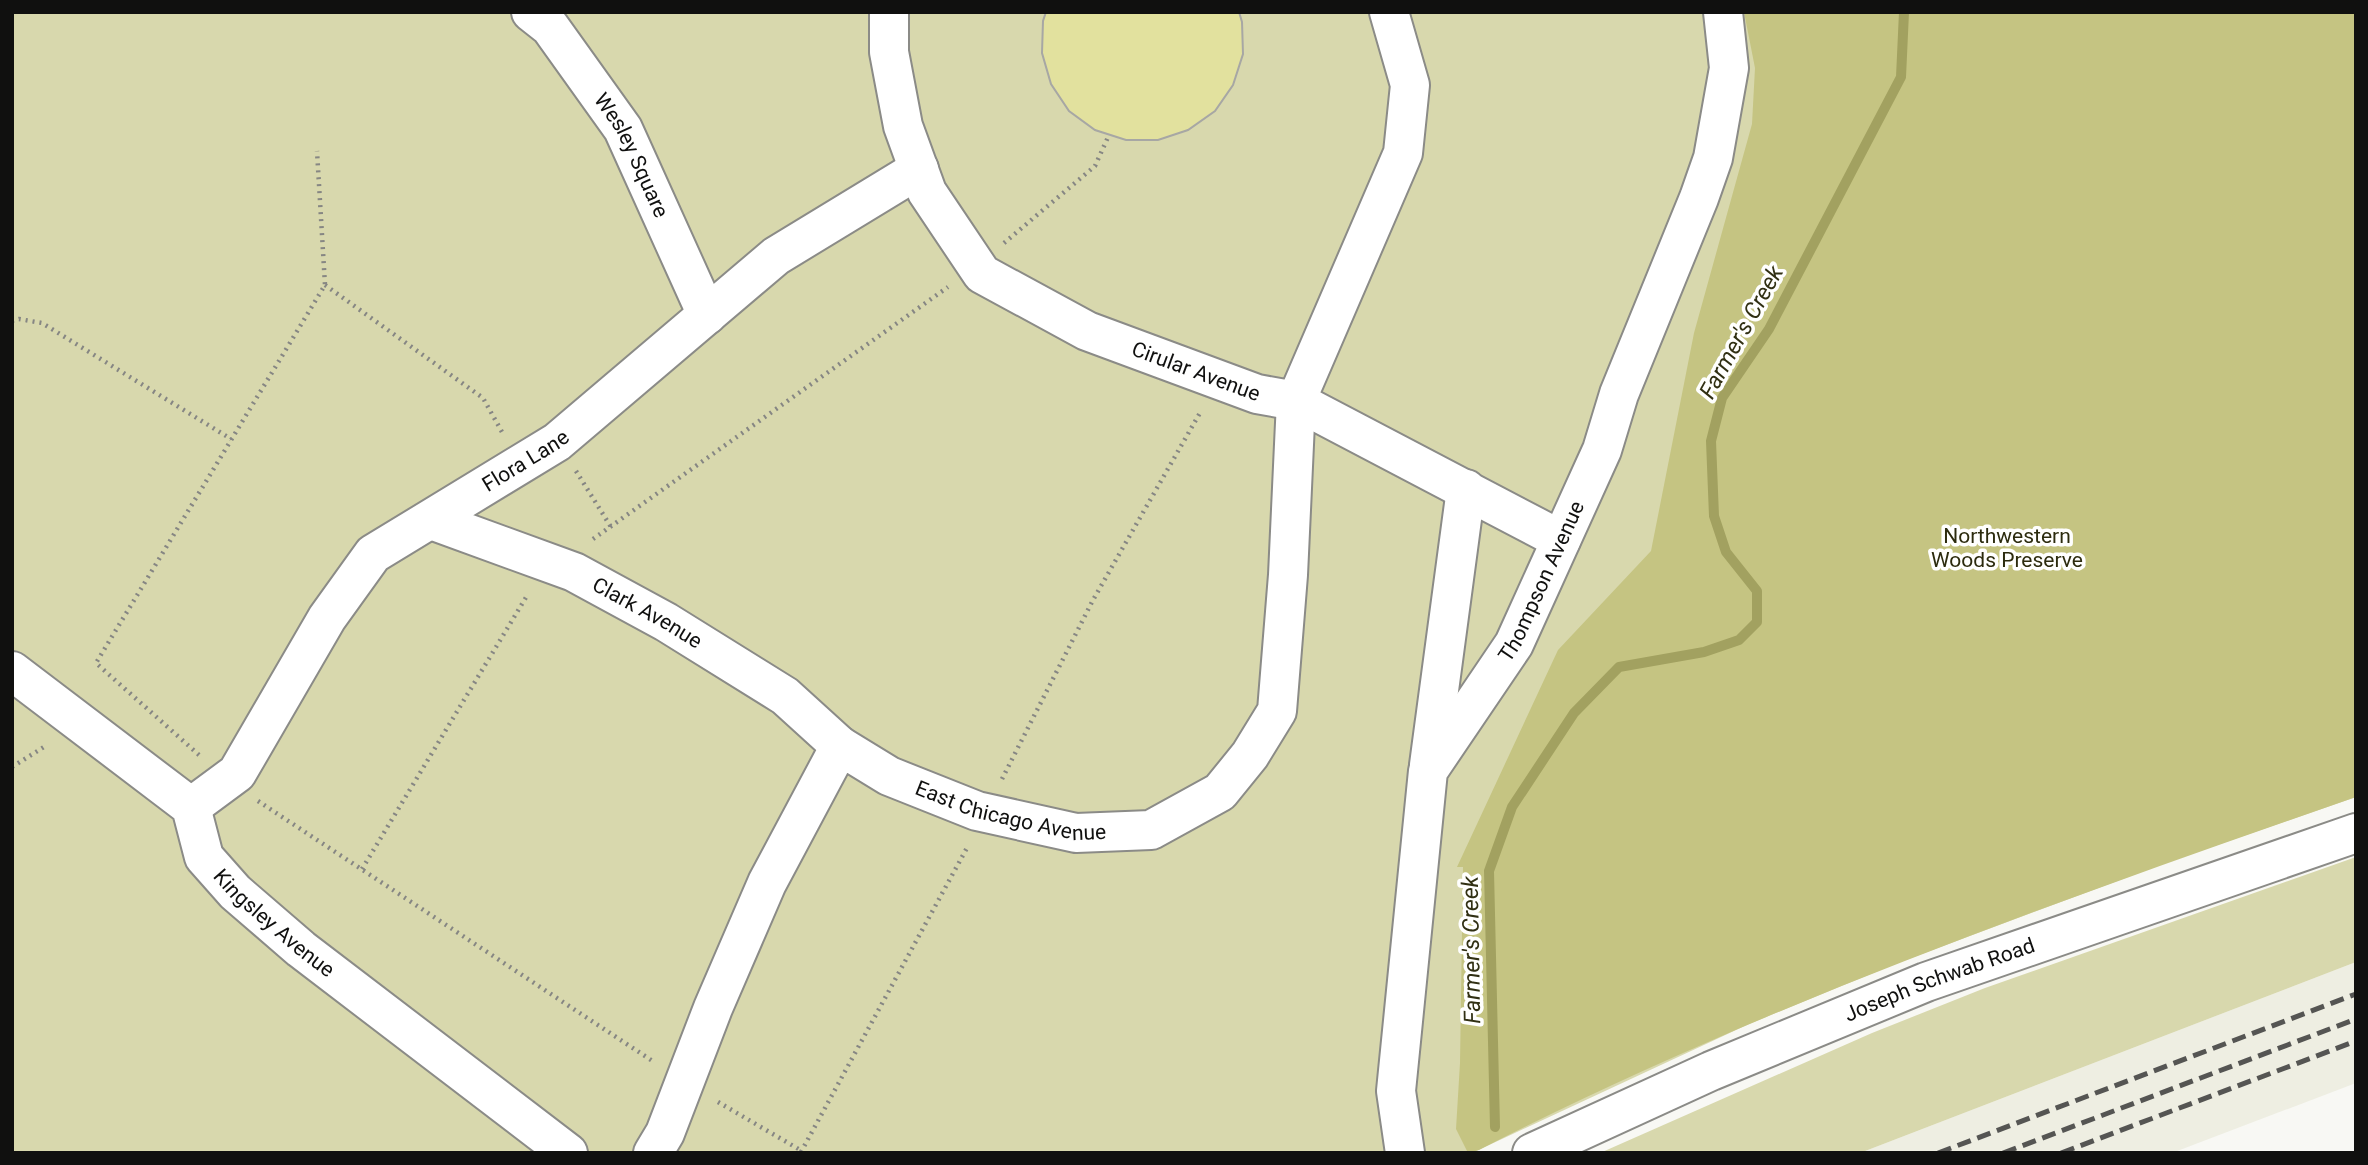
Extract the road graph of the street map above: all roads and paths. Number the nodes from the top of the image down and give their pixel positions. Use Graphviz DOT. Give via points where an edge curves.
graph roads {
  1 [pos="531,12"];
  2 [pos="888,12"];
  3 [pos="1389,12"];
  4 [pos="1723,12"];
  5 [pos="1109,135"];
  6 [pos="317,151"];
  7 [pos="919,169"];
  8 [pos="977,266"];
  9 [pos="325,285"];
  10 [pos="707,315"];
  11 [pos="12,321"];
  12 [pos="1219,380"];
  13 [pos="1296,401"];
  14 [pos="231,439"];
  15 [pos="557,442"];
  16 [pos="520,465"];
  17 [pos="1466,489"];
  18 [pos="431,520"];
  19 [pos="611,527"];
  20 [pos="1561,540"];
  21 [pos="556,565"];
  22 [pos="12,671"];
  23 [pos="840,746"];
  24 [pos="1429,771"];
  25 [pos="227,780"];
  26 [pos="191,807"];
  27 [pos="985,813"];
  28 [pos="2356,832"];
  29 [pos="362,869"];
  30 [pos="684,1082"];
  31 [pos="801,1152"];
  32 [pos="568,1153"];
  33 [pos="653,1153"];
  34 [pos="1405,1153"];
  35 [pos="1532,1153"];
  1 -- 10 [label="street, Wesley Square" via="550,27 623,129"];
  2 -- 7 [label="street, Cirular Avenue" via="889,52 903,126"];
  3 -- 13 [label="street" via="1410,85 1403,153"];
  4 -- 20 [label="street, Thompson Avenue" via="1730,68 1713,158 1619,394 1602,450"];
  5 -- 8 [label="path" via="1095,166"];
  6 -- 9 [label="path"];
  7 -- 8 [label="street, Cirular Avenue" via="928,192"];
  7 -- 10 [label="street, Flora Lane" via="776,256"];
  8 -- 12 [label="street, Cirular Avenue" via="982,274 1087,331"];
  8 -- 19 [label="path"];
  9 -- 14 [label="path"];
  9 -- 16 [label="path" via="483,398"];
  10 -- 15 [label="street, Flora Lane"];
  11 -- 14 [label="path" via="41,323"];
  12 -- 13 [label="street, Cirular Avenue"];
  12 -- 27 [label="path" via="1093,600"];
  13 -- 17 [label="street, Cirular Avenue"];
  13 -- 27 [label="street, East Chicago Avenue" via="1277,711 1250,755 1220,792 1151,830 1076,833"];
  14 -- 25 [label="path" via="96,663"];
  15 -- 16 [label="street, Flora Lane"];
  15 -- 19 [label="path"];
  16 -- 18 [label="street, Flora Lane"];
  17 -- 20 [label="street, Cirular Avenue"];
  17 -- 24 [label="street"];
  18 -- 21 [label="street, Clark Avenue"];
  18 -- 25 [label="street, Flora Lane" via="373,554 327,618 237,773"];
  19 -- 21 [label="path"];
  20 -- 24 [label="street, Thompson Avenue" via="1514,644"];
  21 -- 23 [label="street, Clark Avenue" via="666,622 785,696"];
  21 -- 29 [label="path" via="533,585"];
  22 -- 26 [label="street"];
  23 -- 27 [label="street, East Chicago Avenue" via="889,776"];
  23 -- 30 [label="street" via="767,883"];
  24 -- 34 [label="street, Thompson Avenue" via="1396,1091"];
  25 -- 26 [label="street, Flora Lane"];
  25 -- 29 [label="path"];
  26 -- 32 [label="street, Kingsley Avenue" via="204,857 235,892 301,949"];
  27 -- 31 [label="path"];
  28 -- 35 [label="street, Joseph Schwab Road" via="1926,982 1711,1071"];
  29 -- 30 [label="path"];
  30 -- 31 [label="path"];
  30 -- 33 [label="street"];
}
